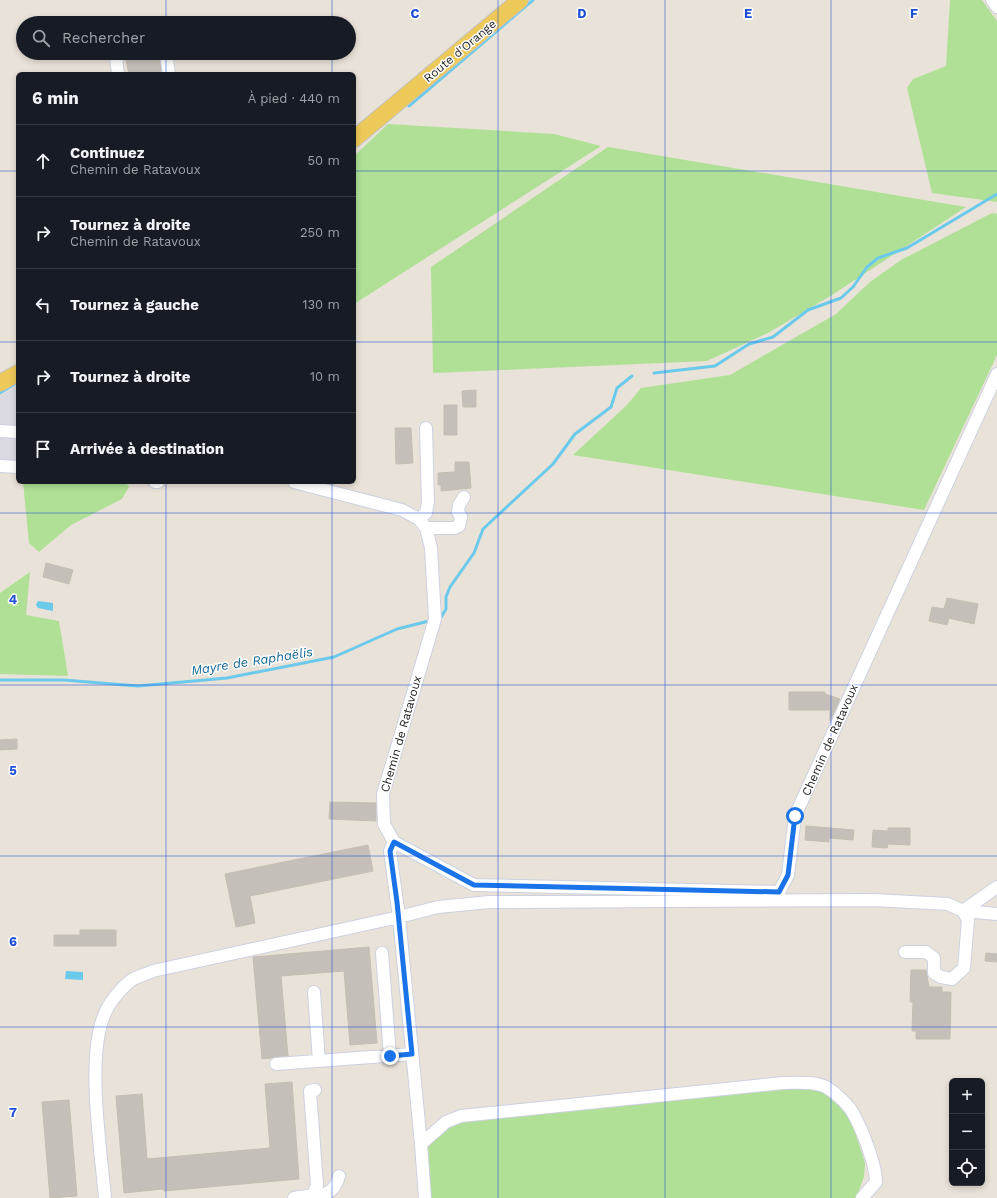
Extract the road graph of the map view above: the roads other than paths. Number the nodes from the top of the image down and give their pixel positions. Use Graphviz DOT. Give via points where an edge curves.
graph roads {
  1 [pos="520,0"];
  2 [pos="992,0"];
  3 [pos="997,7"];
  4 [pos="116,60"];
  5 [pos="167,60"];
  6 [pos="118,72"];
  7 [pos="169,72"];
  8 [pos="356,137"];
  9 [pos="16,374"];
  10 [pos="997,374"];
  11 [pos="0,383"];
  12 [pos="426,428"];
  13 [pos="0,431"];
  14 [pos="16,432"];
  15 [pos="0,466"];
  16 [pos="16,467"];
  17 [pos="302,484"];
  18 [pos="464,497"];
  19 [pos="423,524"];
  20 [pos="394,842"];
  21 [pos="997,887"];
  22 [pos="963,911"];
  23 [pos="997,914"];
  24 [pos="399,917"];
  25 [pos="905,952"];
  26 [pos="382,953"];
  27 [pos="314,992"];
  28 [pos="412,1054"];
  29 [pos="390,1056"];
  30 [pos="319,1061"];
  31 [pos="276,1064"];
  32 [pos="315,1090"];
  33 [pos="421,1144"];
  34 [pos="339,1176"];
  35 [pos="308,1197"];
  36 [pos="105,1198"];
  37 [pos="294,1198"];
  38 [pos="425,1198"];
  39 [pos="862,1198"];
  1 -- 8 [label="main road, Route d'Orange"];
  2 -- 3 [label="street"];
  4 -- 6 [label="street"];
  5 -- 7 [label="street"];
  9 -- 11 [label="main road"];
  10 -- 20 [label="street, Chemin de Ratavoux" via="795,816 788,875 779,892 474,885"];
  12 -- 19 [label="street" via="428,502"];
  13 -- 14 [label="street"];
  15 -- 16 [label="street"];
  17 -- 19 [label="street" via="402,510"];
  18 -- 19 [label="street" via="459,506 459,526 455,528"];
  19 -- 20 [label="street, Chemin de Ratavoux" via="431,548 435,619 383,794 384,824"];
  20 -- 24 [label="street" via="390,851"];
  21 -- 22 [label="street"];
  22 -- 23 [label="street"];
  22 -- 24 [label="street" via="948,904 873,900 489,902 438,907"];
  22 -- 25 [label="street" via="968,920 964,968 952,978 940,978 934,972 934,958 926,952"];
  24 -- 28 [label="street"];
  24 -- 36 [label="street" via="153,972 134,979 118,994 105,1012 96,1052 96,1095"];
  26 -- 29 [label="street"];
  27 -- 30 [label="street"];
  28 -- 29 [label="street"];
  28 -- 33 [label="street"];
  29 -- 30 [label="street"];
  30 -- 31 [label="street"];
  32 -- 35 [label="street" via="310,1091 317,1186 313,1195"];
  33 -- 38 [label="street"];
  33 -- 39 [label="street" via="446,1122 461,1116 807,1082 826,1087 842,1099 854,1114 876,1172 876,1182"];
  34 -- 35 [label="street" via="337,1183 327,1194"];
  35 -- 37 [label="street"];
}
